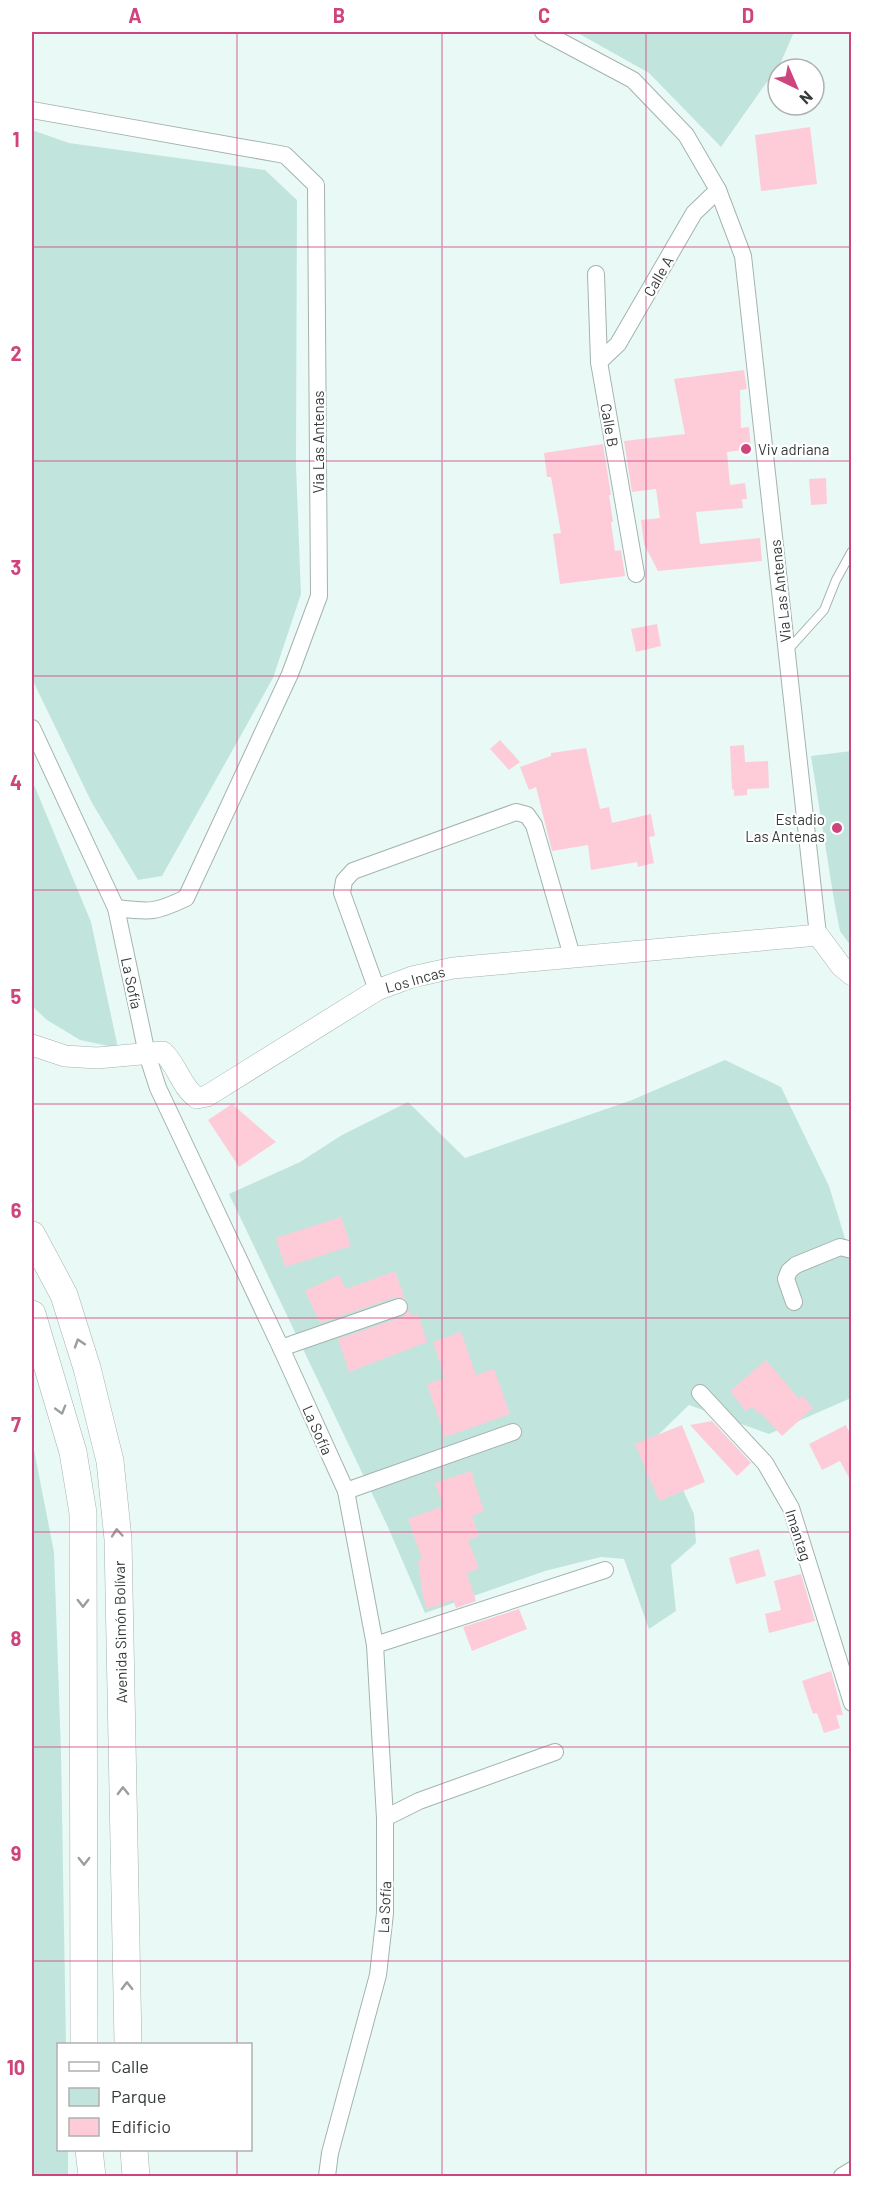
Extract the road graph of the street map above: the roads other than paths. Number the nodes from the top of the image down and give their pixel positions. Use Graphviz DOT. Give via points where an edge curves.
graph roads {
  1 [pos="543,32"];
  2 [pos="32,110"];
  3 [pos="718,190"];
  4 [pos="596,274"];
  5 [pos="599,362"];
  6 [pos="852,551"];
  7 [pos="636,574"];
  8 [pos="787,651"];
  9 [pos="32,728"];
  10 [pos="116,908"];
  11 [pos="818,935"];
  12 [pos="572,956"];
  13 [pos="852,975"];
  14 [pos="377,990"];
  15 [pos="32,1045"];
  16 [pos="147,1054"];
  17 [pos="32,1235"];
  18 [pos="852,1250"];
  19 [pos="794,1302"];
  20 [pos="399,1307"];
  21 [pos="32,1314"];
  22 [pos="281,1348"];
  23 [pos="700,1393"];
  24 [pos="513,1432"];
  25 [pos="346,1491"];
  26 [pos="605,1570"];
  27 [pos="375,1645"];
  28 [pos="852,1703"];
  29 [pos="555,1752"];
  30 [pos="385,1818"];
  31 [pos="84,2043"];
  32 [pos="128,2043"];
  33 [pos="89,2151"];
  34 [pos="134,2151"];
  35 [pos="852,2170"];
  36 [pos="92,2176"];
  37 [pos="136,2176"];
  38 [pos="327,2176"];
  39 [pos="842,2176"];
  1 -- 3 [label="street, Via Las Antenas" via="633,80 686,135"];
  2 -- 10 [label="street, Via Las Antenas" via="285,155 316,185 319,596 290,674 186,898 148,912"];
  3 -- 5 [label="street, Calle A" via="694,213 618,344"];
  3 -- 8 [label="street, Via Las Antenas" via="743,255"];
  4 -- 5 [label="street, Calle B"];
  5 -- 7 [label="street, Calle B"];
  6 -- 8 [label="lane" via="824,610"];
  8 -- 11 [label="street, Via Las Antenas"];
  9 -- 10 [label="street, La Sofía"];
  10 -- 16 [label="street, La Sofía"];
  11 -- 12 [label="street, Los Incas"];
  11 -- 13 [label="street"];
  12 -- 14 [label="street, Los Incas" via="453,968 412,976"];
  12 -- 14 [label="street" via="534,825 527,815 516,812 353,872 344,881 342,893"];
  14 -- 16 [label="street, Los Incas" via="207,1096 197,1098 188,1092 163,1052"];
  15 -- 16 [label="street, Los Incas" via="64,1056"];
  16 -- 22 [label="street, La Sofía" via="158,1088"];
  32 -- 17 [label="highway, Avenida Simón Bolívar, one-way" via="118,1539 110,1461 64,1295"];
  18 -- 19 [label="street" via="840,1247 789,1271 786,1279"];
  20 -- 22 [label="street"];
  21 -- 31 [label="highway, one-way" via="73,1452 83,1514"];
  22 -- 25 [label="street, La Sofía"];
  23 -- 28 [label="street, Imantag" via="765,1463 791,1508"];
  24 -- 25 [label="street"];
  25 -- 27 [label="street, La Sofía"];
  26 -- 27 [label="street"];
  27 -- 30 [label="street, La Sofía"];
  29 -- 30 [label="street" via="419,1801"];
  30 -- 38 [label="street, La Sofía" via="385,1913 378,1976"];
  33 -- 36 [label="highway"];
  34 -- 37 [label="highway"];
  35 -- 39 [label="street"];
}
